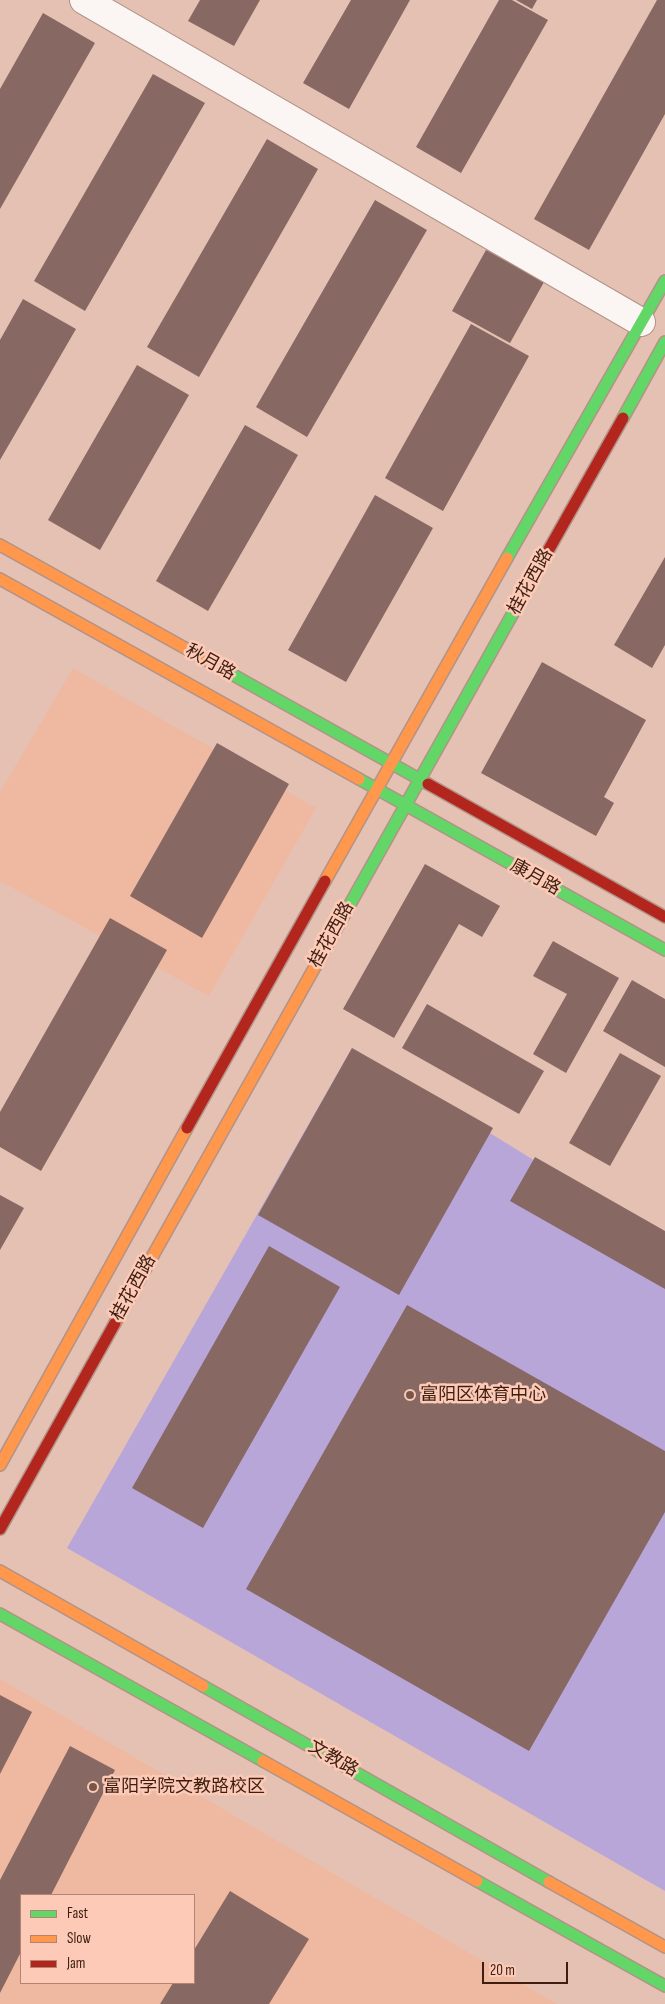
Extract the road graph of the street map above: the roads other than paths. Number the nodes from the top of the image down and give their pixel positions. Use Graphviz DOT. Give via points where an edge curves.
graph roads {
  1 [pos="84,0"];
  2 [pos="665,281"];
  3 [pos="641,322"];
  4 [pos="665,342"];
  5 [pos="0,545"];
  6 [pos="0,579"];
  7 [pos="390,765"];
  8 [pos="419,781"];
  9 [pos="376,789"];
  10 [pos="406,805"];
  11 [pos="665,917"];
  12 [pos="665,950"];
  13 [pos="0,1465"];
  14 [pos="0,1529"];
  15 [pos="0,1571"];
  16 [pos="0,1614"];
  17 [pos="665,1947"];
  18 [pos="665,1986"];
  1 -- 3 [label="street"];
  2 -- 3 [label="street, 桂花西路"];
  3 -- 7 [label="street, 桂花西路"];
  4 -- 8 [label="street, 桂花西路"];
  5 -- 7 [label="street, 秋月路"];
  6 -- 9 [label="street, 秋月路"];
  7 -- 8 [label="street, 秋月路"];
  7 -- 9 [label="street, 桂花西路"];
  8 -- 10 [label="street, 桂花西路"];
  8 -- 11 [label="street, 康月路"];
  9 -- 10 [label="street, 秋月路"];
  9 -- 13 [label="street, 桂花西路"];
  10 -- 12 [label="street, 康月路"];
  10 -- 14 [label="street, 桂花西路"];
  15 -- 17 [label="street, 文教路"];
  16 -- 18 [label="street, 文教路"];
}
